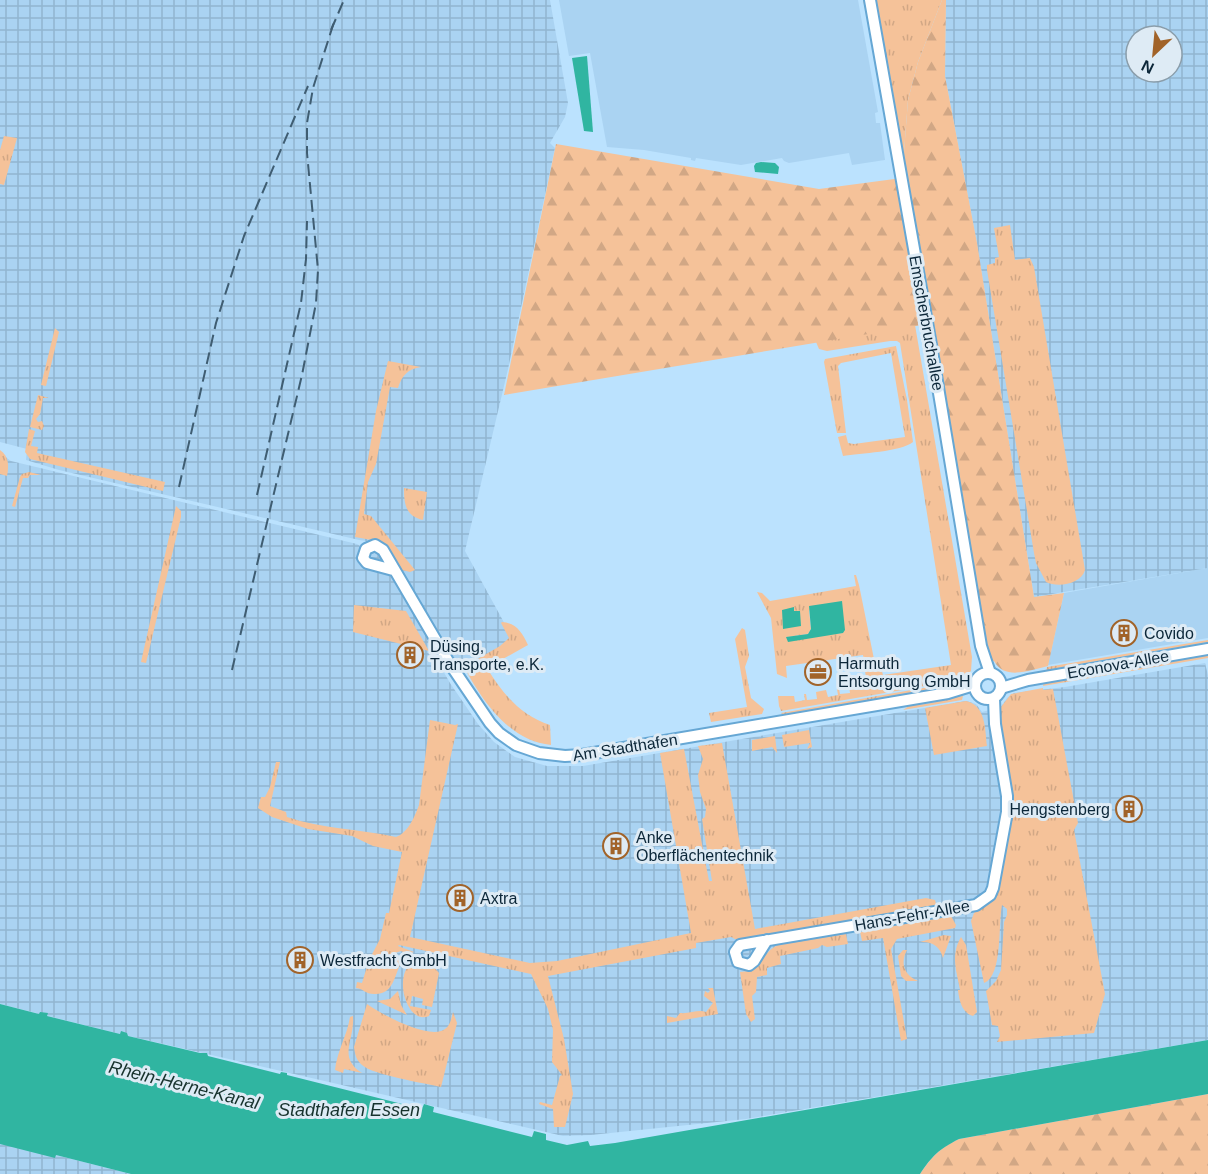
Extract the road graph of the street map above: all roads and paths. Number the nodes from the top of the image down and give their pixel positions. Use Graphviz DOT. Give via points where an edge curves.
graph roads {
  1 [pos="870,0"];
  2 [pos="393,570"];
  3 [pos="1208,649"];
  4 [pos="985,674"];
  5 [pos="1001,684"];
  6 [pos="975,689"];
  7 [pos="990,699"];
  8 [pos="767,940"];
  1 -- 4 [label="street, Emscherbruchallee"];
  2 -- 6 [label="street, Am Stadthafen" via="490,723 507,739 539,753 582,755"];
  3 -- 5 [label="street, Econova-Allee"];
  4 -- 5 [label="street"];
  4 -- 6 [label="street"];
  5 -- 7 [label="street" via="998,696"];
  6 -- 7 [label="street"];
  7 -- 8 [label="street, Hans-Fehr-Allee" via="1007,796 990,895 976,905"];
}
